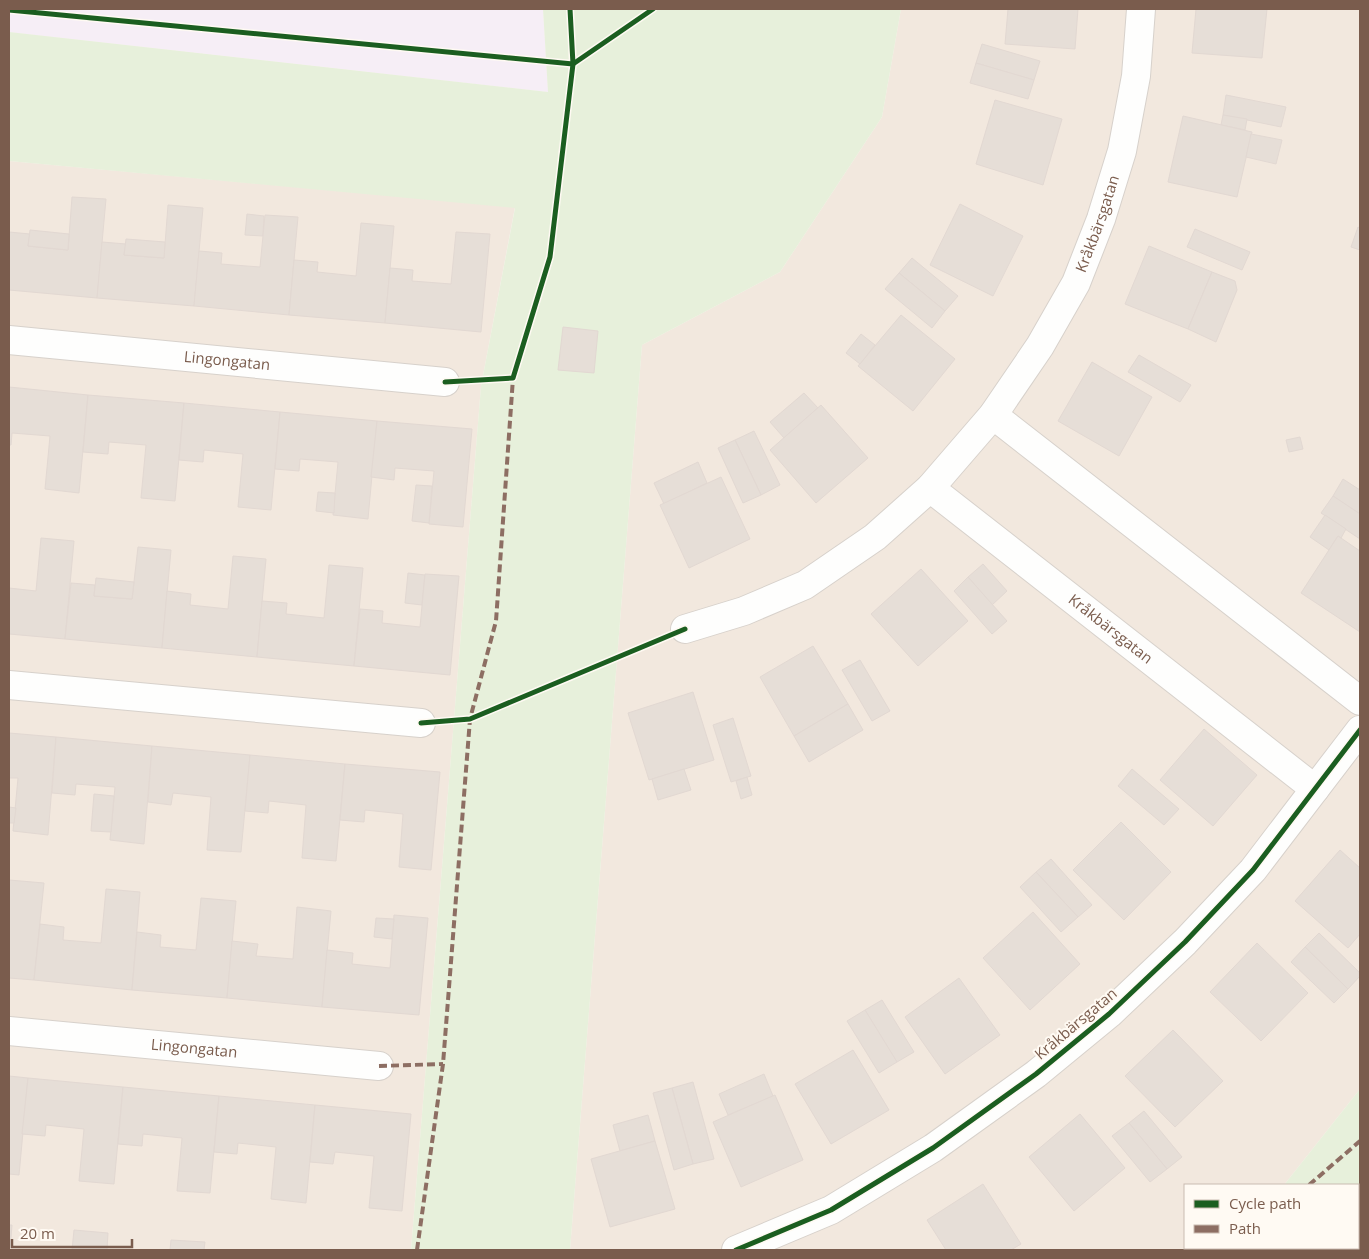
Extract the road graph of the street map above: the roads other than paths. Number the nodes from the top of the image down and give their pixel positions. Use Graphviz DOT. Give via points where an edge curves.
graph roads {
  1 [pos="1141,9"];
  2 [pos="9,340"];
  3 [pos="445,382"];
  4 [pos="994,415"];
  5 [pos="930,488"];
  6 [pos="685,630"];
  7 [pos="9,684"];
  8 [pos="1360,701"];
  9 [pos="421,723"];
  10 [pos="1357,741"];
  11 [pos="1315,789"];
  12 [pos="9,1031"];
  13 [pos="379,1066"];
  14 [pos="736,1250"];
  1 -- 4 [label="street, Kråkbärsgatan" via="1136,76 1122,151 1101,219 1076,283 1040,346"];
  2 -- 3 [label="street, Lingongatan"];
  4 -- 5 [label="street, Kråkbärsgatan"];
  4 -- 8 [label="street"];
  5 -- 6 [label="street, Kråkbärsgatan" via="875,537 804,584 744,611"];
  5 -- 11 [label="street, Kråkbärsgatan"];
  7 -- 9 [label="street"];
  10 -- 11 [label="street, Kråkbärsgatan"];
  11 -- 14 [label="street, Kråkbärsgatan" via="1253,870 1185,942 1109,1014 1036,1074 933,1148 832,1210"];
  12 -- 13 [label="street, Lingongatan"];
}
